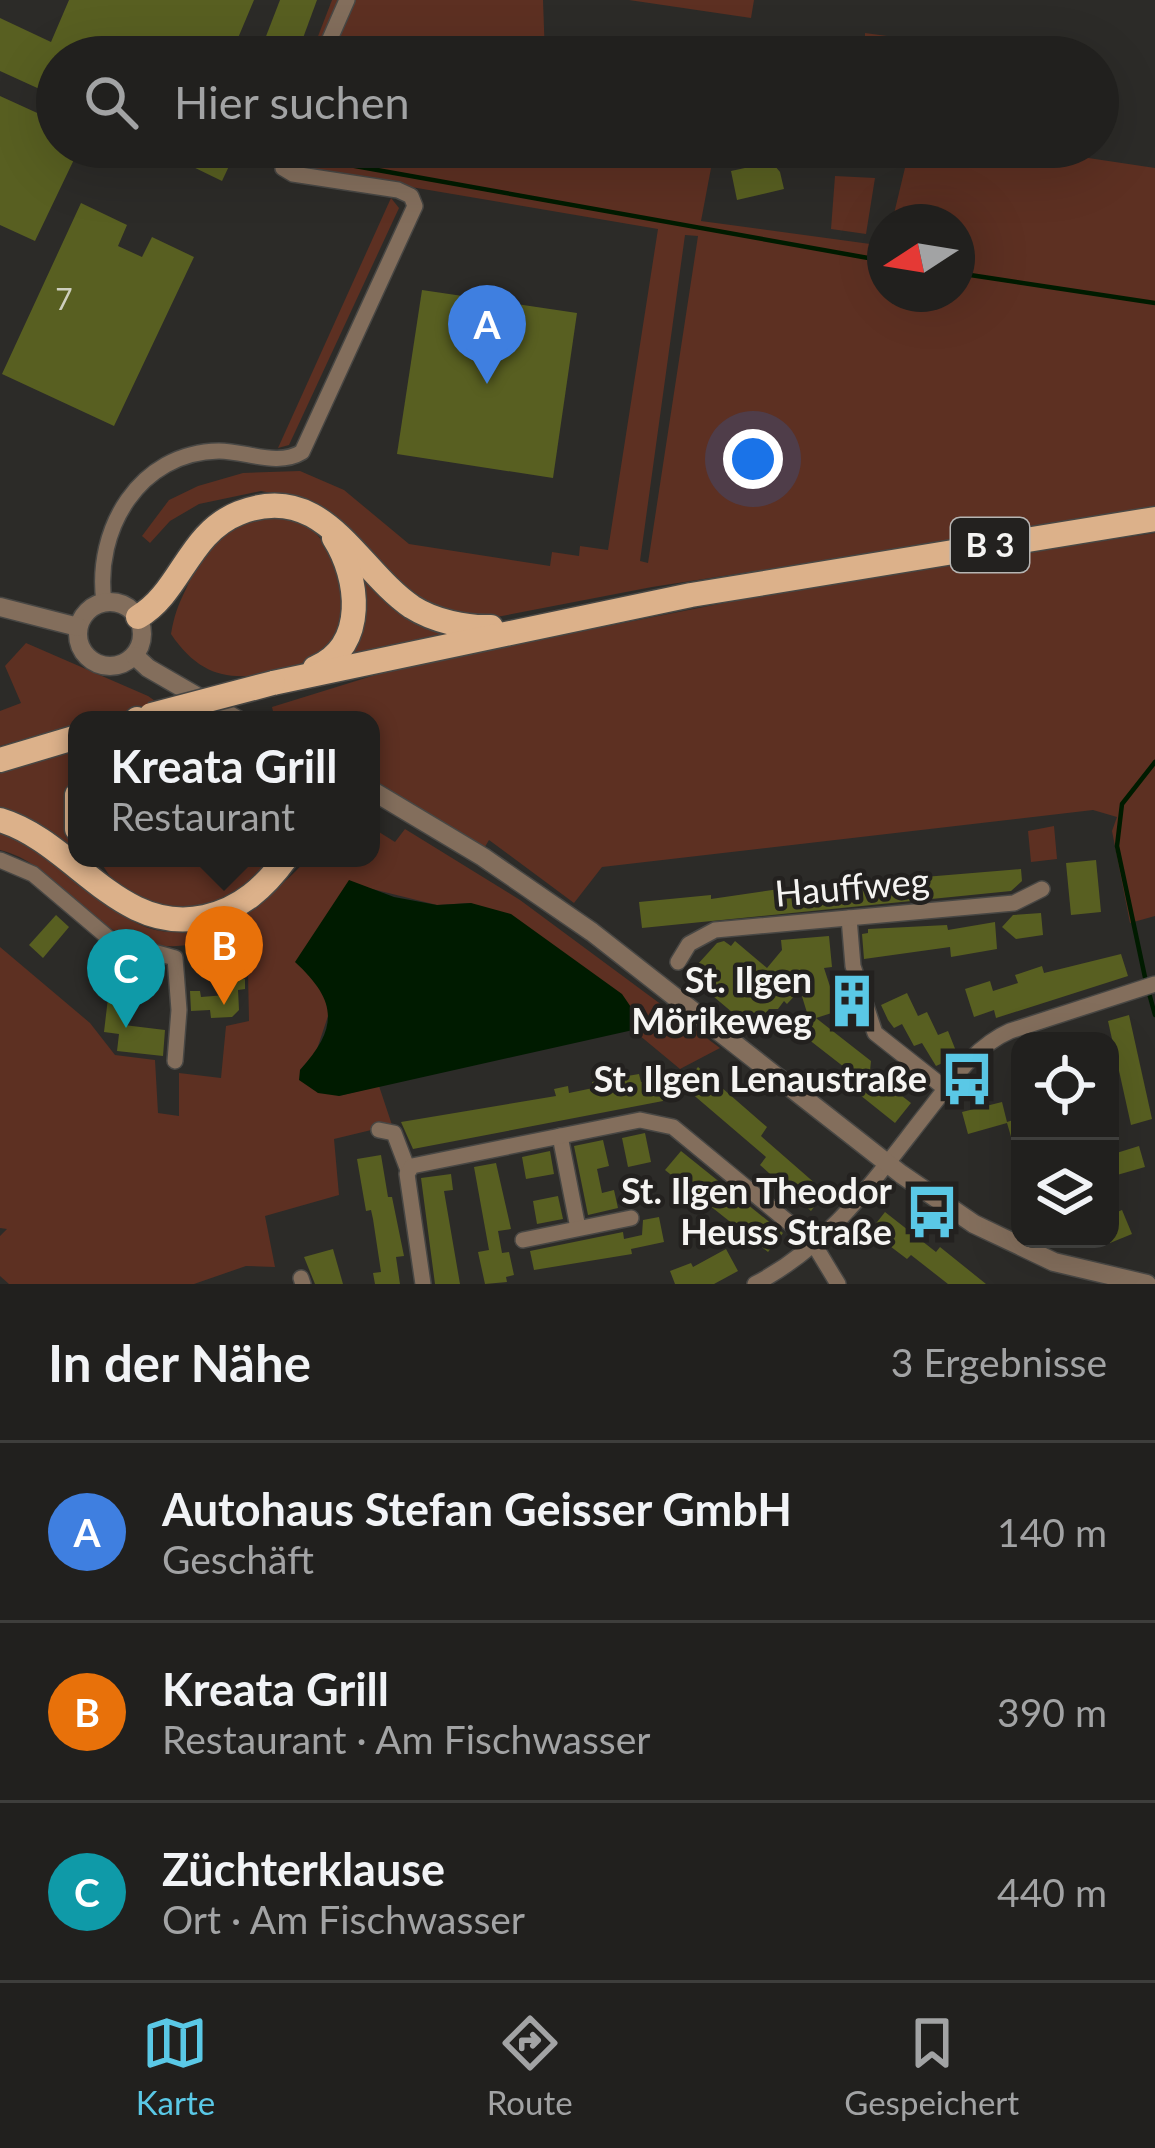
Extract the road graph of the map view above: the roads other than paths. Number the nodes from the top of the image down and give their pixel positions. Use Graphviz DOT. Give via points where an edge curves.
graph roads {
  1 [pos="346,0"];
  2 [pos="331,36"];
  3 [pos="283,168"];
  4 [pos="314,516"];
  5 [pos="1155,519"];
  6 [pos="104,602"];
  7 [pos="0,607"];
  8 [pos="138,617"];
  9 [pos="536,626"];
  10 [pos="78,627"];
  11 [pos="135,656"];
  12 [pos="273,683"];
  13 [pos="166,711"];
  14 [pos="220,711"];
  15 [pos="68,740"];
  16 [pos="0,760"];
  17 [pos="380,795"];
  18 [pos="0,820"];
  19 [pos="68,856"];
  20 [pos="0,860"];
  21 [pos="81,867"];
  22 [pos="93,867"];
  23 [pos="277,867"];
  24 [pos="104,886"];
  25 [pos="1042,889"];
  26 [pos="849,917"];
  27 [pos="678,962"];
  28 [pos="1146,987"];
  29 [pos="175,1061"];
  30 [pos="946,1089"];
  31 [pos="379,1130"];
  32 [pos="560,1136"];
  33 [pos="887,1163"];
  34 [pos="408,1170"];
  35 [pos="631,1218"];
  36 [pos="578,1228"];
  37 [pos="523,1240"];
  38 [pos="816,1246"];
  39 [pos="423,1284"];
  40 [pos="755,1284"];
  41 [pos="838,1284"];
  42 [pos="1147,1284"];
  1 -- 2 [label="street"];
  3 -- 6 [label="street" via="398,190 415,206 302,452 274,458 216,451 144,480 110,532"];
  4 -- 8 [label="main road" via="274,507 240,512 191,550"];
  4 -- 9 [label="main road" via="413,607 480,628"];
  4 -- 12 [label="main road" via="347,559 356,607 338,651 323,665"];
  5 -- 9 [label="main road, B 3"];
  6 -- 8 [label="street"];
  6 -- 10 [label="street"];
  7 -- 10 [label="street"];
  8 -- 11 [label="street" via="143,637"];
  9 -- 12 [label="main road, B 3"];
  10 -- 11 [label="street" via="81,649 96,664 117,667"];
  11 -- 14 [label="street"];
  12 -- 13 [label="main road, B 3, bridge"];
  15 -- 16 [label="main road"];
  17 -- 33 [label="street" via="592,932"];
  18 -- 19 [label="main road"];
  20 -- 29 [label="street" via="33,874 111,940 175,958"];
  21 -- 24 [label="main road"];
  22 -- 24 [label="main road"];
  23 -- 24 [label="main road" via="240,904 189,920 142,913"];
  25 -- 26 [label="street, Hauffweg" via="1014,903"];
  26 -- 27 [label="street, Hauffweg" via="715,930 688,944"];
  26 -- 30 [label="street" via="853,966 875,1033"];
  28 -- 30 [label="street" via="1001,1035"];
  30 -- 33 [label="street"];
  31 -- 34 [label="street" via="394,1133"];
  32 -- 34 [label="street"];
  32 -- 36 [label="street"];
  32 -- 38 [label="street" via="640,1120 665,1123"];
  33 -- 38 [label="street"];
  33 -- 42 [label="street" via="999,1239 1066,1267"];
  34 -- 39 [label="street"];
  35 -- 36 [label="street"];
  36 -- 37 [label="street"];
  38 -- 40 [label="street"];
  38 -- 41 [label="street"];
}
